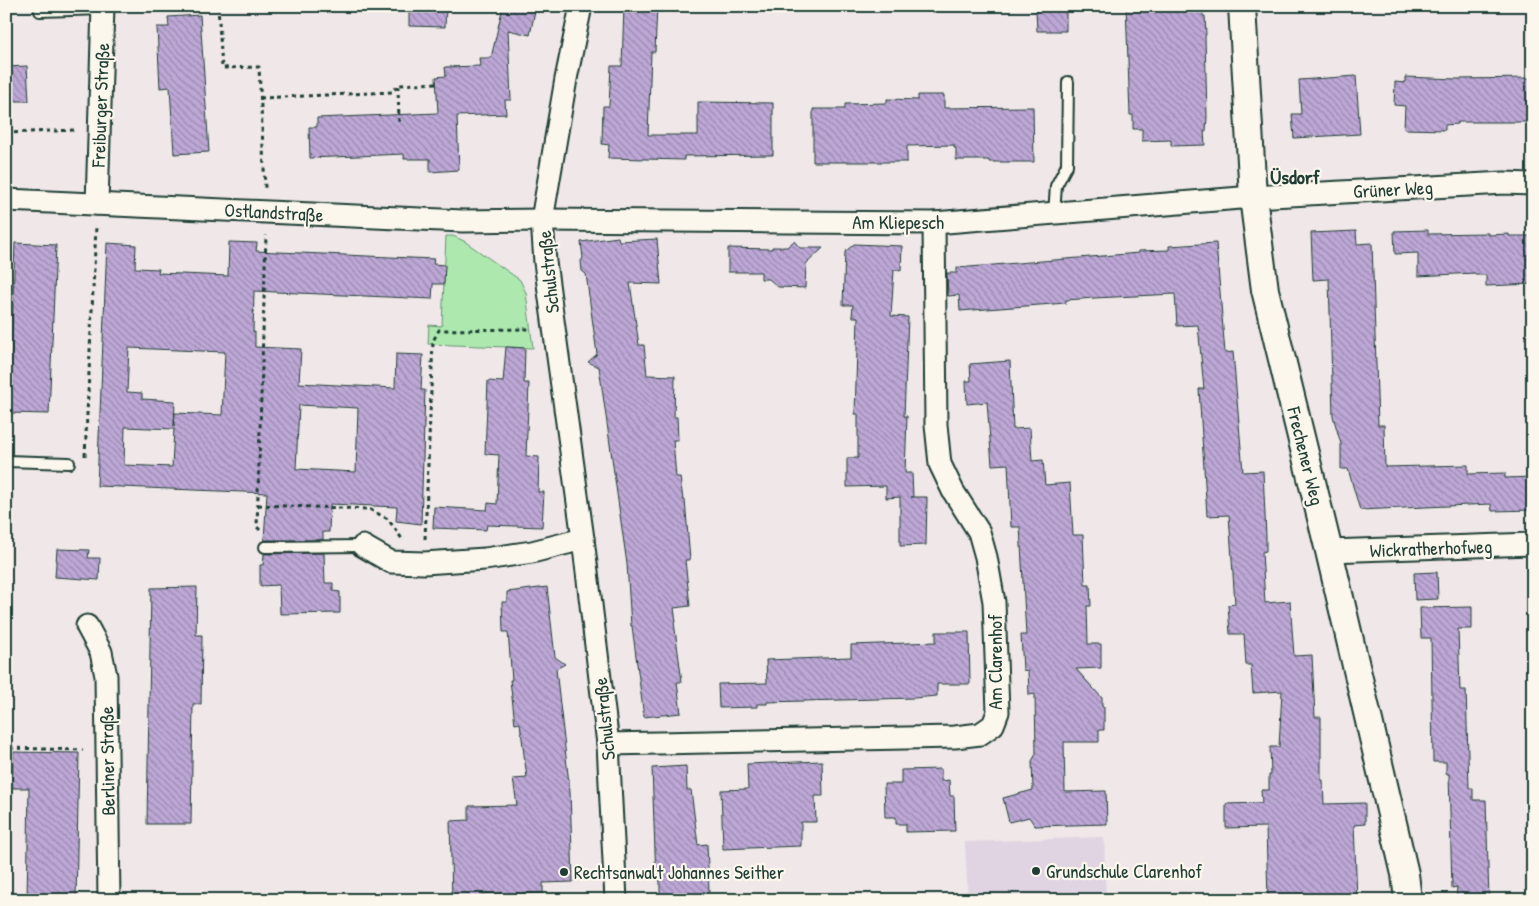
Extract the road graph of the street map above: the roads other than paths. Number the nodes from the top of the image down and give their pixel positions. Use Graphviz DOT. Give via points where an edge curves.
graph roads {
  1 [pos="581,6"];
  2 [pos="1242,6"];
  3 [pos="103,8"];
  4 [pos="40,11"];
  5 [pos="1068,82"];
  6 [pos="1533,184"];
  7 [pos="1253,197"];
  8 [pos="6,200"];
  9 [pos="97,204"];
  10 [pos="1054,213"];
  11 [pos="542,220"];
  12 [pos="934,223"];
  13 [pos="6,461"];
  14 [pos="69,463"];
  15 [pos="583,539"];
  16 [pos="1533,544"];
  17 [pos="363,546"];
  18 [pos="265,547"];
  19 [pos="1329,551"];
  20 [pos="87,626"];
  21 [pos="608,744"];
  22 [pos="109,900"];
  23 [pos="616,900"];
  24 [pos="1408,900"];
  1 -- 11 [label="street, Schulstraße"];
  2 -- 7 [label="street, Frechener Weg"];
  3 -- 4 [label="lane"];
  3 -- 9 [label="street, Freiburger Straße"];
  5 -- 10 [label="lane" via="1067,165 1056,186"];
  6 -- 7 [label="street, Grüner Weg"];
  7 -- 10 [label="street, Am Kliepesch"];
  7 -- 19 [label="street, Frechener Weg" via="1265,290"];
  8 -- 9 [label="street, Ostlandstraße"];
  9 -- 11 [label="street, Ostlandstraße" via="462,221"];
  10 -- 12 [label="street, Am Kliepesch"];
  11 -- 12 [label="street, Am Kliepesch"];
  11 -- 15 [label="street, Schulstraße"];
  12 -- 21 [label="street, Am Clarenhof" via="936,425 940,464 979,532 986,557 994,602 998,712 993,725 980,734 954,737"];
  13 -- 14 [label="lane"];
  15 -- 17 [label="street" via="532,552 424,563 392,562"];
  15 -- 21 [label="street, Schulstraße"];
  16 -- 19 [label="street, Wickratherhofweg"];
  17 -- 18 [label="lane"];
  19 -- 24 [label="street, Frechener Weg" via="1405,874"];
  20 -- 22 [label="street, Berliner Straße" via="101,652 106,676"];
  21 -- 23 [label="street, Schulstraße"];
}
